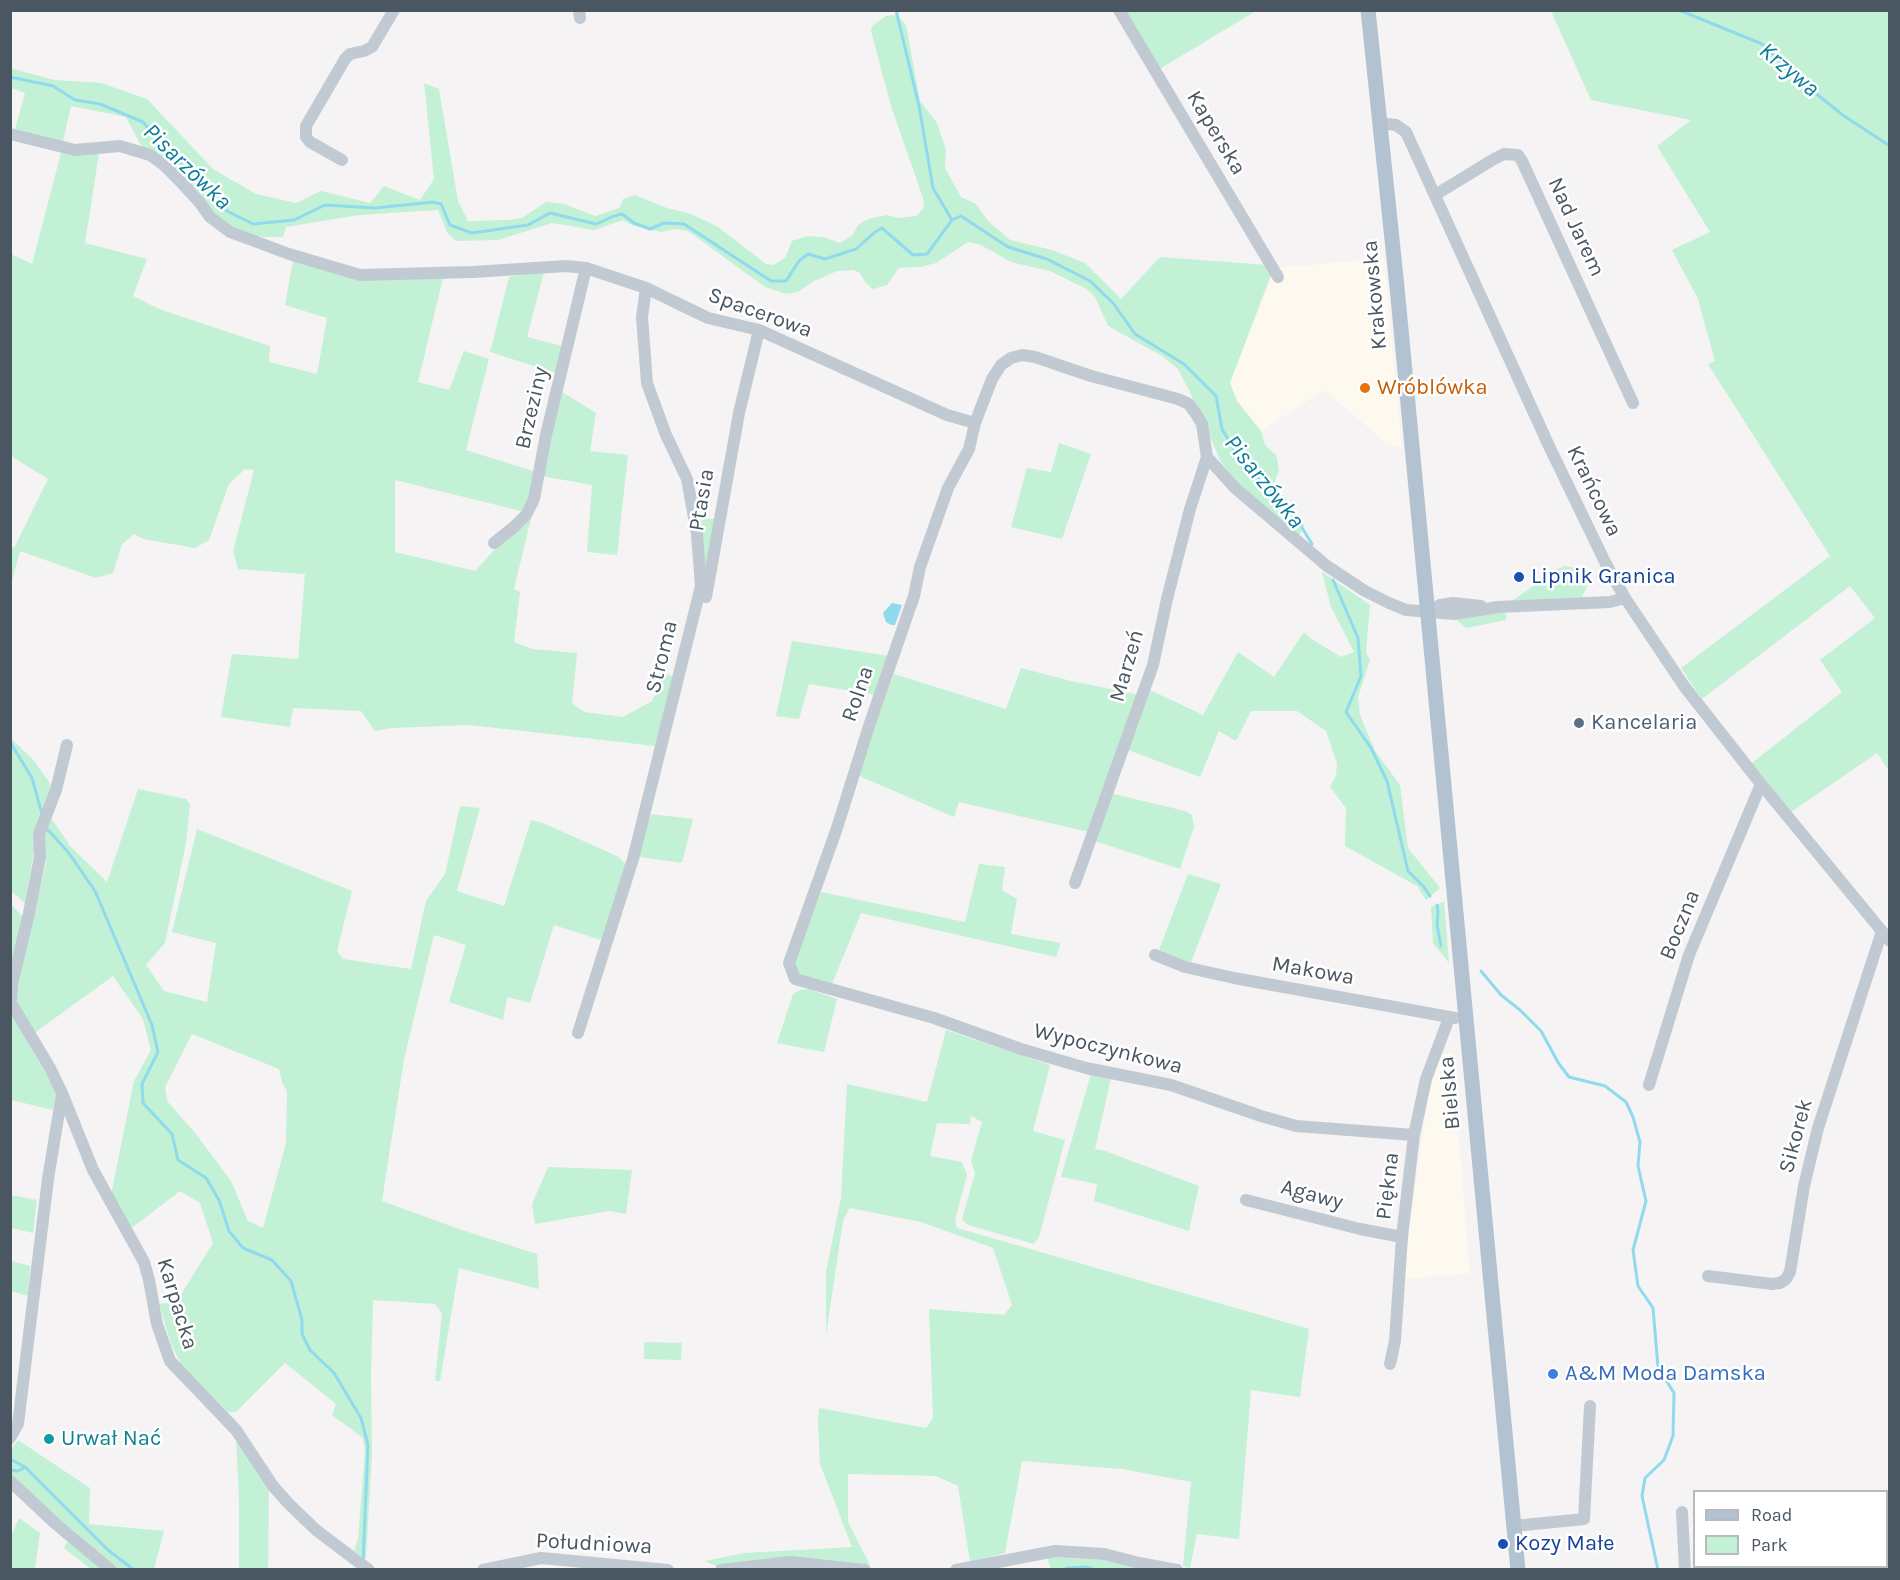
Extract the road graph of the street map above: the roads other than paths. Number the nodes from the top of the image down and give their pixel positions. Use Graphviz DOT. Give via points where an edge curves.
graph roads {
  1 [pos="394,10"];
  2 [pos="1119,10"];
  3 [pos="1368,10"];
  4 [pos="1379,123"];
  5 [pos="10,134"];
  6 [pos="342,160"];
  7 [pos="1435,195"];
  8 [pos="586,268"];
  9 [pos="1278,277"];
  10 [pos="646,288"];
  11 [pos="759,330"];
  12 [pos="1634,403"];
  13 [pos="975,423"];
  14 [pos="1208,457"];
  15 [pos="494,543"];
  16 [pos="1625,598"];
  17 [pos="1427,612"];
  18 [pos="687,677"];
  19 [pos="67,745"];
  20 [pos="1761,784"];
  21 [pos="1075,884"];
  22 [pos="1886,936"];
  23 [pos="1155,955"];
  24 [pos="795,980"];
  25 [pos="11,1001"];
  26 [pos="1449,1018"];
  27 [pos="1465,1018"];
  28 [pos="578,1033"];
  29 [pos="1649,1085"];
  30 [pos="62,1093"];
  31 [pos="1414,1136"];
  32 [pos="1246,1200"];
  33 [pos="1402,1237"];
  34 [pos="1708,1276"];
  35 [pos="1390,1364"];
  36 [pos="1590,1406"];
  37 [pos="10,1438"];
  38 [pos="10,1481"];
  39 [pos="1682,1512"];
  40 [pos="1514,1526"];
  41 [pos="111,1569"];
  42 [pos="369,1569"];
  43 [pos="483,1569"];
  44 [pos="668,1569"];
  45 [pos="721,1569"];
  46 [pos="866,1569"];
  47 [pos="956,1569"];
  48 [pos="1177,1569"];
  49 [pos="1518,1569"];
  50 [pos="1685,1569"];
  1 -- 6 [label="street" via="372,46 345,59 306,126 310,142"];
  2 -- 9 [label="street, Kaperska"];
  3 -- 4 [label="main road, Krakowska"];
  4 -- 7 [label="street, Krańcowa" via="1396,125 1406,132"];
  4 -- 17 [label="main road, Krakowska"];
  5 -- 8 [label="street, Spacerowa" via="75,150 120,146 150,155 165,166 210,217 230,232 360,274"];
  7 -- 12 [label="street, Nad Jarem" via="1504,154 1518,155"];
  7 -- 16 [label="street, Krańcowa" via="1549,446"];
  8 -- 10 [label="street, Spacerowa"];
  8 -- 15 [label="street, Brzeziny" via="534,499 526,515"];
  10 -- 11 [label="street, Spacerowa" via="708,318"];
  10 -- 28 [label="street, Stroma" via="642,317 647,383 687,479 701,586 633,859"];
  11 -- 13 [label="street, Spacerowa" via="947,415"];
  11 -- 18 [label="street, Ptasia"];
  13 -- 14 [label="street" via="992,379 1002,365 1022,355 1189,404 1202,424"];
  13 -- 24 [label="street, Rolna" via="969,449 948,488 920,567 914,596 789,963"];
  14 -- 17 [label="street" via="1235,488 1327,566 1389,603"];
  14 -- 21 [label="street, Marzeń" via="1190,509 1153,666"];
  16 -- 17 [label="street" via="1454,614"];
  16 -- 20 [label="street, Krańcowa" via="1684,686"];
  17 -- 27 [label="main road, Bielska"];
  19 -- 25 [label="street" via="56,790 39,834 40,857"];
  20 -- 22 [label="street, Krańcowa"];
  20 -- 29 [label="street, Boczna" via="1689,955"];
  22 -- 34 [label="street, Sikorek" via="1818,1128 1790,1272 1786,1279 1772,1284"];
  23 -- 26 [label="street, Makowa" via="1185,967 1234,978"];
  24 -- 31 [label="street, Wypoczynkowa" via="934,1018 1086,1068 1171,1085 1296,1125"];
  25 -- 30 [label="street, Karpacka"];
  26 -- 27 [label="street, Makowa"];
  26 -- 31 [label="street, Piękna" via="1426,1079"];
  27 -- 40 [label="main road, Bielska"];
  30 -- 37 [label="street" via="18,1424"];
  30 -- 42 [label="street, Karpacka" via="93,1170 144,1262 157,1324 170,1361 236,1430 288,1503 316,1530"];
  31 -- 33 [label="street, Piękna"];
  32 -- 33 [label="street, Agawy"];
  33 -- 35 [label="street, Piękna"];
  36 -- 40 [label="street" via="1584,1519"];
  38 -- 41 [label="street"];
  39 -- 50 [label="street"];
  40 -- 49 [label="main road, Bielska"];
  43 -- 44 [label="street, Południowa" via="540,1558"];
  45 -- 46 [label="street" via="790,1562"];
  47 -- 48 [label="street" via="1055,1551 1104,1554"];
}
